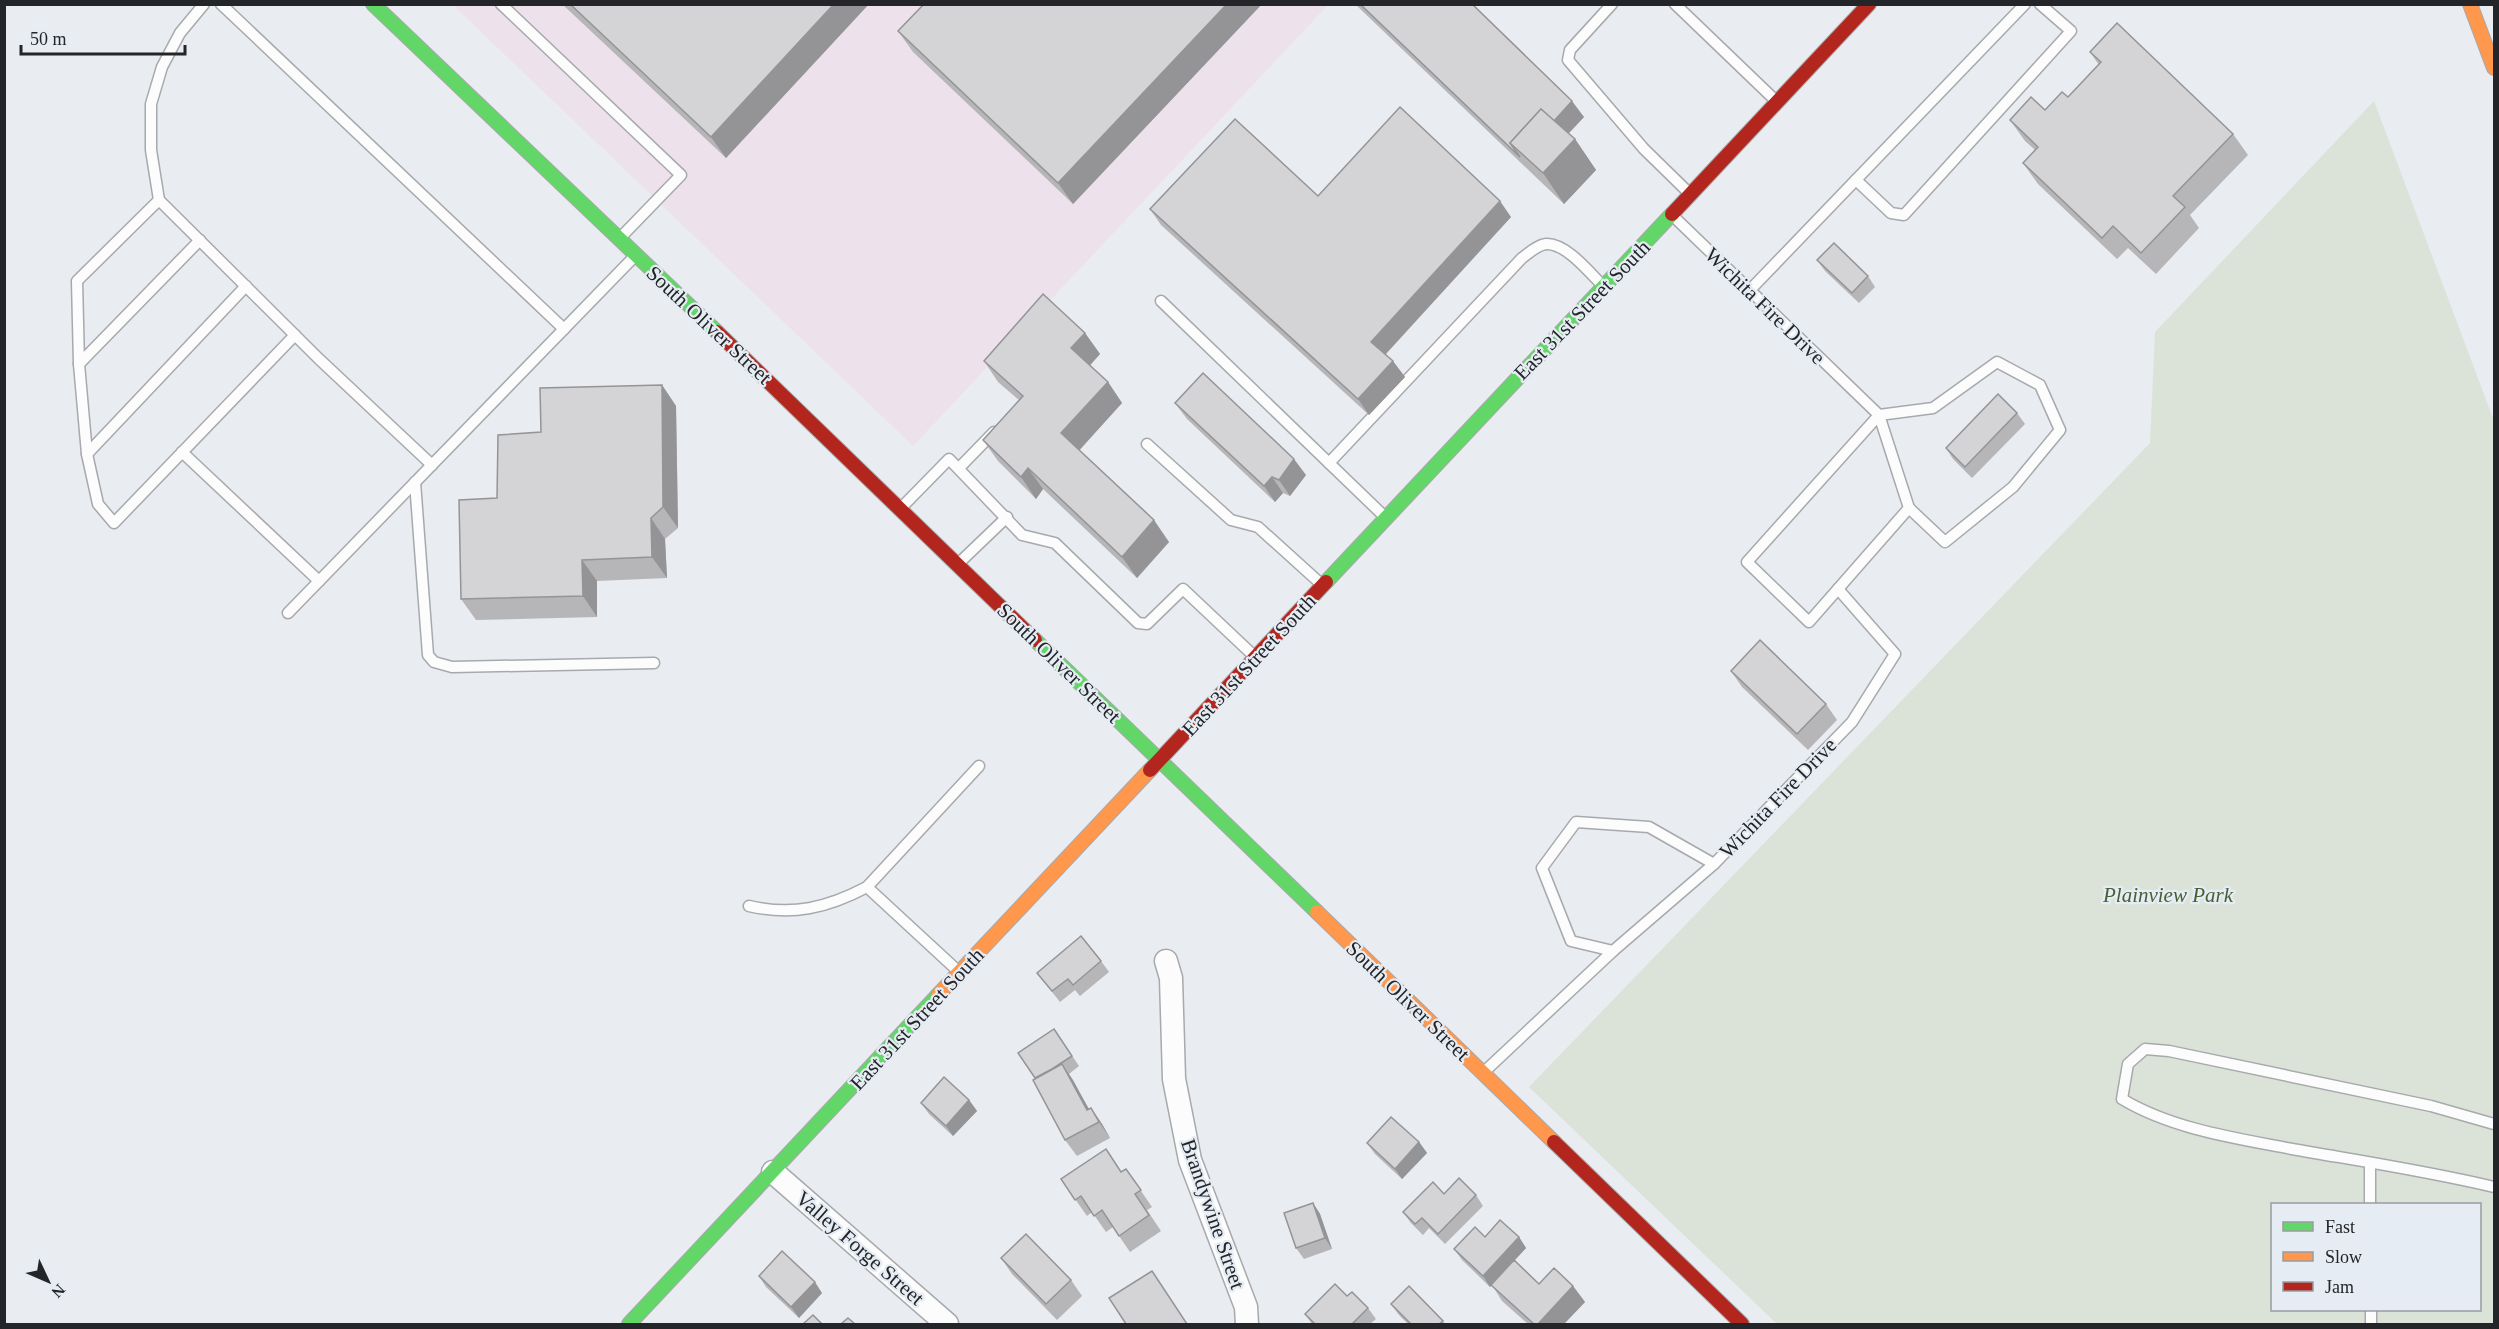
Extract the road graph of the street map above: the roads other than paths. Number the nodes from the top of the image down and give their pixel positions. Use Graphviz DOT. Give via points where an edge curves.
graph roads {
  1 [pos="204,4"];
  2 [pos="221,4"];
  3 [pos="373,4"];
  4 [pos="501,4"];
  5 [pos="1612,4"];
  6 [pos="1675,4"];
  7 [pos="1869,4"];
  8 [pos="2025,4"];
  9 [pos="2040,4"];
  10 [pos="2470,4"];
  11 [pos="2494,68"];
  12 [pos="1778,102"];
  13 [pos="1856,180"];
  14 [pos="1690,195"];
  15 [pos="159,200"];
  16 [pos="1672,215"];
  17 [pos="618,239"];
  18 [pos="200,240"];
  19 [pos="635,255"];
  20 [pos="246,286"];
  21 [pos="1604,286"];
  22 [pos="1749,291"];
  23 [pos="1161,301"];
  24 [pos="564,329"];
  25 [pos="295,335"];
  26 [pos="79,364"];
  27 [pos="1880,415"];
  28 [pos="1001,424"];
  29 [pos="1147,444"];
  30 [pos="182,452"];
  31 [pos="87,454"];
  32 [pos="1329,463"];
  33 [pos="432,465"];
  34 [pos="958,468"];
  35 [pos="415,482"];
  36 [pos="1909,508"];
  37 [pos="900,509"];
  38 [pos="1007,517"];
  39 [pos="1385,517"];
  40 [pos="958,564"];
  41 [pos="319,581"];
  42 [pos="1323,585"];
  43 [pos="1838,589"];
  44 [pos="288,614"];
  45 [pos="1256,658"];
  46 [pos="654,663"];
  47 [pos="1160,761"];
  48 [pos="979,766"];
  49 [pos="1714,864"];
  50 [pos="867,887"];
  51 [pos="749,906"];
  52 [pos="1613,951"];
  53 [pos="1166,961"];
  54 [pos="961,973"];
  55 [pos="1483,1073"];
  56 [pos="2494,1124"];
  57 [pos="2370,1162"];
  58 [pos="773,1172"];
  59 [pos="2494,1187"];
  60 [pos="2370,1203"];
  61 [pos="629,1324"];
  62 [pos="947,1324"];
  63 [pos="1247,1324"];
  64 [pos="1742,1324"];
  1 -- 15 [label="lane" via="162,66 151,104 151,150"];
  2 -- 24 [label="lane"];
  3 -- 17 [label="main road, South Oliver Street"];
  4 -- 17 [label="lane" via="681,175"];
  5 -- 14 [label="lane" via="1570,50 1568,60 1644,149"];
  6 -- 12 [label="lane"];
  7 -- 12 [label="main road, East 31st Street South"];
  8 -- 13 [label="lane"];
  9 -- 13 [label="lane" via="2071,31 1904,215 1891,213"];
  10 -- 11 [label="main road"];
  12 -- 14 [label="main road, East 31st Street South"];
  13 -- 22 [label="lane"];
  14 -- 16 [label="main road, East 31st Street South"];
  15 -- 18 [label="lane"];
  15 -- 26 [label="lane" via="76,281"];
  16 -- 21 [label="main road, East 31st Street South"];
  16 -- 22 [label="lane, Wichita Fire Drive"];
  17 -- 19 [label="main road, South Oliver Street"];
  18 -- 20 [label="lane"];
  18 -- 26 [label="lane"];
  19 -- 24 [label="lane"];
  19 -- 37 [label="main road, South Oliver Street"];
  20 -- 25 [label="lane"];
  20 -- 31 [label="lane"];
  21 -- 32 [label="lane" via="1560,247 1546,244 1534,248"];
  21 -- 39 [label="main road, East 31st Street South"];
  22 -- 27 [label="lane, Wichita Fire Drive"];
  23 -- 32 [label="lane"];
  24 -- 33 [label="lane"];
  25 -- 30 [label="lane"];
  25 -- 33 [label="lane"];
  26 -- 31 [label="lane"];
  27 -- 36 [label="lane"];
  27 -- 36 [label="lane" via="1933,408 1997,362 2040,386 2060,430 2013,487 1945,542"];
  27 -- 43 [label="lane" via="1747,562 1809,622"];
  28 -- 34 [label="lane"];
  29 -- 42 [label="lane" via="1231,520 1258,527"];
  30 -- 31 [label="lane" via="114,523 98,504"];
  30 -- 41 [label="lane"];
  32 -- 39 [label="lane"];
  33 -- 35 [label="lane"];
  34 -- 37 [label="lane" via="949,459"];
  34 -- 38 [label="lane"];
  35 -- 41 [label="lane"];
  35 -- 46 [label="lane" via="428,655 434,662 452,667"];
  36 -- 43 [label="lane"];
  37 -- 40 [label="main road, South Oliver Street"];
  38 -- 40 [label="lane"];
  38 -- 45 [label="lane" via="1022,535 1055,543 1138,623 1147,624 1183,589"];
  39 -- 42 [label="main road, East 31st Street South"];
  40 -- 47 [label="main road, South Oliver Street"];
  41 -- 44 [label="lane"];
  42 -- 45 [label="main road, East 31st Street South"];
  43 -- 49 [label="lane, Wichita Fire Drive" via="1895,654 1852,722"];
  45 -- 47 [label="main road, East 31st Street South"];
  47 -- 54 [label="main road, East 31st Street South"];
  47 -- 55 [label="main road, South Oliver Street"];
  48 -- 50 [label="lane"];
  49 -- 52 [label="lane"];
  49 -- 52 [label="lane, Wichita Fire Drive" via="1649,827 1576,822 1542,868 1571,941"];
  50 -- 51 [label="lane" via="838,901 799,910 776,912"];
  50 -- 54 [label="lane"];
  52 -- 55 [label="lane"];
  53 -- 63 [label="street, Brandywine Street" via="1171,978 1174,1079 1190,1160 1246,1307"];
  54 -- 58 [label="main road, East 31st Street South"];
  55 -- 64 [label="main road, South Oliver Street"];
  56 -- 57 [label="lane" via="2431,1106 2169,1051 2145,1049 2128,1064 2122,1099 2142,1111 2226,1137"];
  57 -- 59 [label="lane"];
  57 -- 60 [label="lane"];
  58 -- 61 [label="main road, East 31st Street South"];
  58 -- 62 [label="street, Valley Forge Street"];
}
